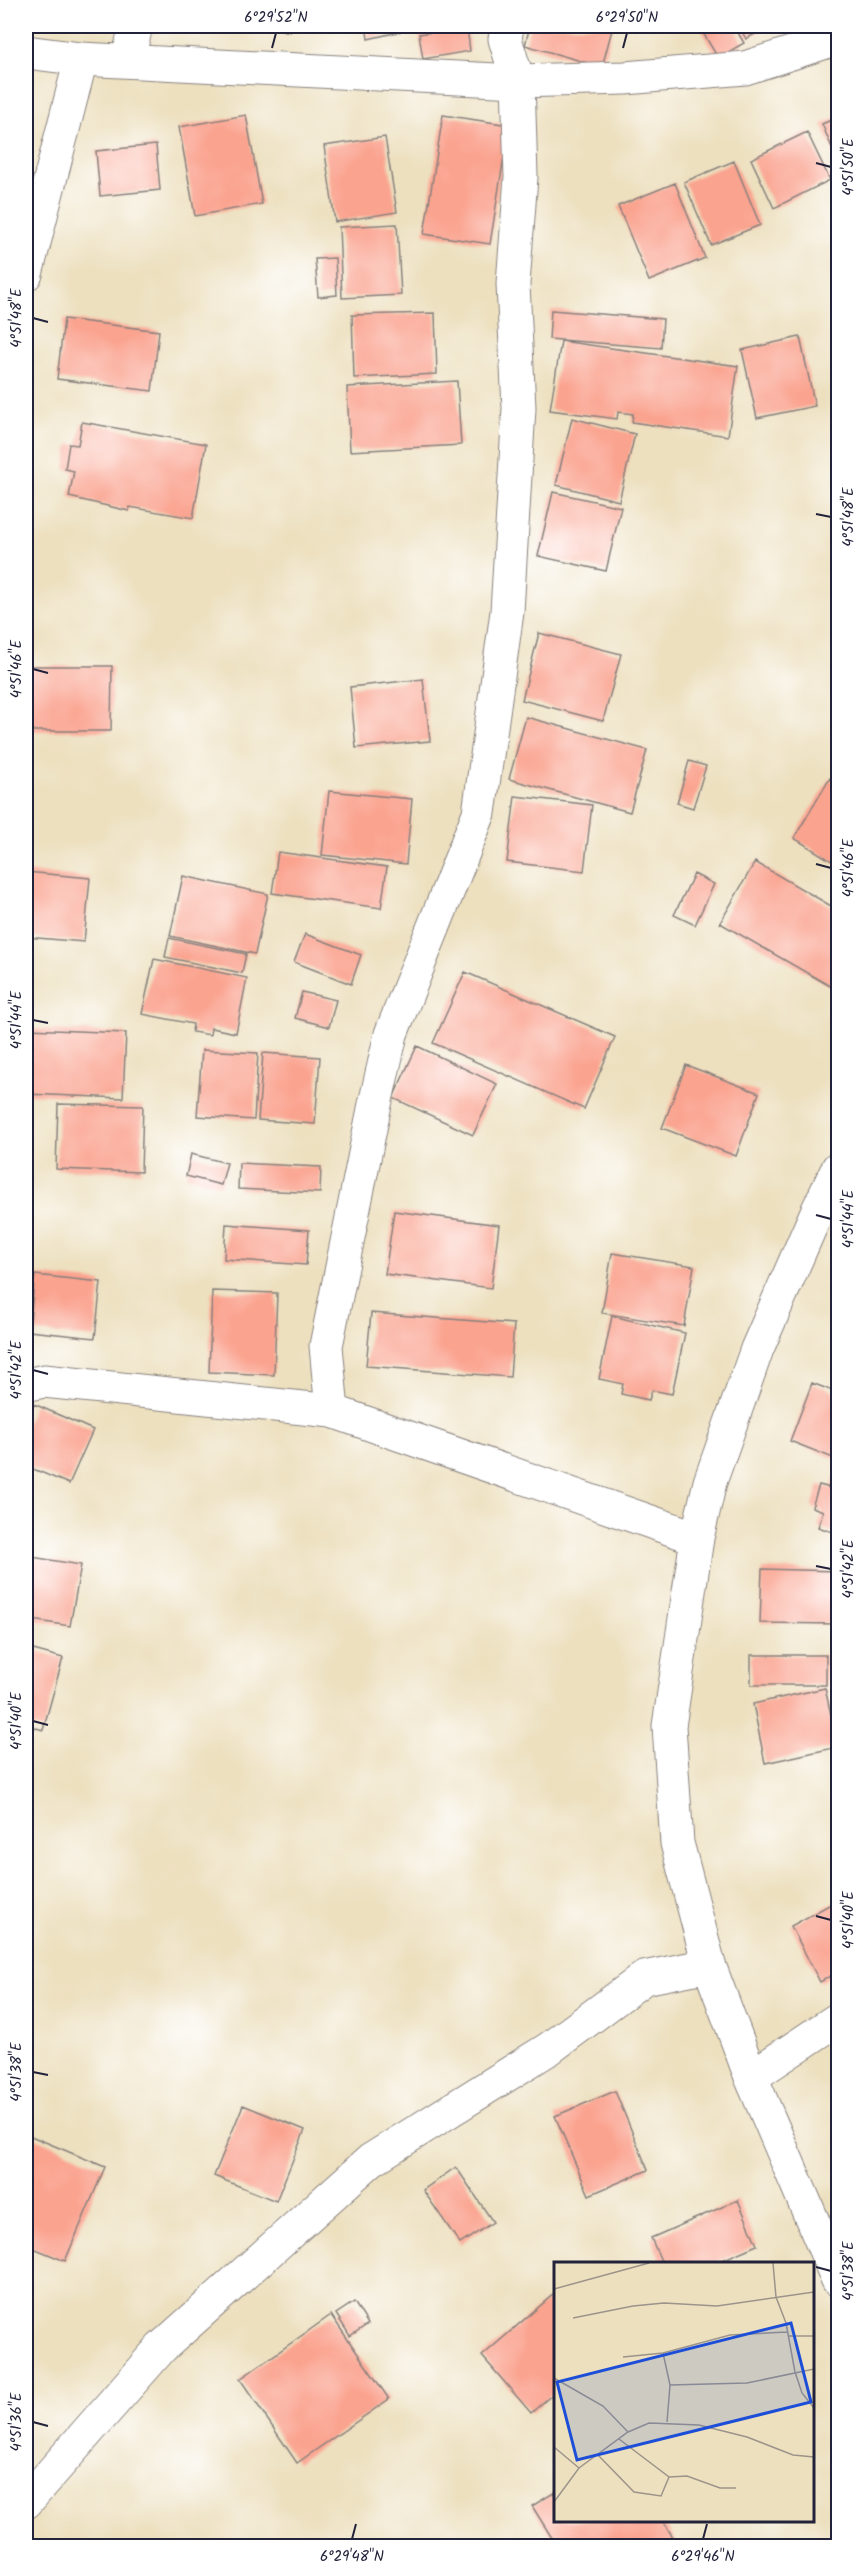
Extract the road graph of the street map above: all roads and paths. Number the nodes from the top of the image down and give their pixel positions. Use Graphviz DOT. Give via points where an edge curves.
graph roads {
  1 [pos="136,26"];
  2 [pos="507,26"];
  3 [pos="838,38"];
  4 [pos="26,52"];
  5 [pos="81,59"];
  6 [pos="128,59"];
  7 [pos="518,81"];
  8 [pos="26,274"];
  9 [pos="838,1168"];
  10 [pos="26,1385"];
  11 [pos="332,1411"];
  12 [pos="697,1538"];
  13 [pos="709,1965"];
  14 [pos="838,2019"];
  15 [pos="751,2077"];
  16 [pos="838,2280"];
  17 [pos="26,2502"];
  1 -- 6 [label="street"];
  2 -- 7 [label="street" via="505,39"];
  3 -- 7 [label="street" via="745,68 625,78"];
  4 -- 5 [label="street"];
  5 -- 6 [label="street"];
  5 -- 8 [label="street"];
  6 -- 7 [label="street"];
  7 -- 11 [label="street" via="521,177 513,284 519,408 507,612 481,801 391,1034 327,1346"];
  9 -- 12 [label="street" via="758,1349 710,1482"];
  10 -- 11 [label="street" via="44,1381"];
  11 -- 12 [label="street"];
  12 -- 13 [label="street" via="669,1726 677,1843"];
  13 -- 15 [label="street"];
  13 -- 17 [label="street" via="644,1978 550,2048 371,2160 161,2348"];
  14 -- 15 [label="street"];
  15 -- 16 [label="street"];
}
